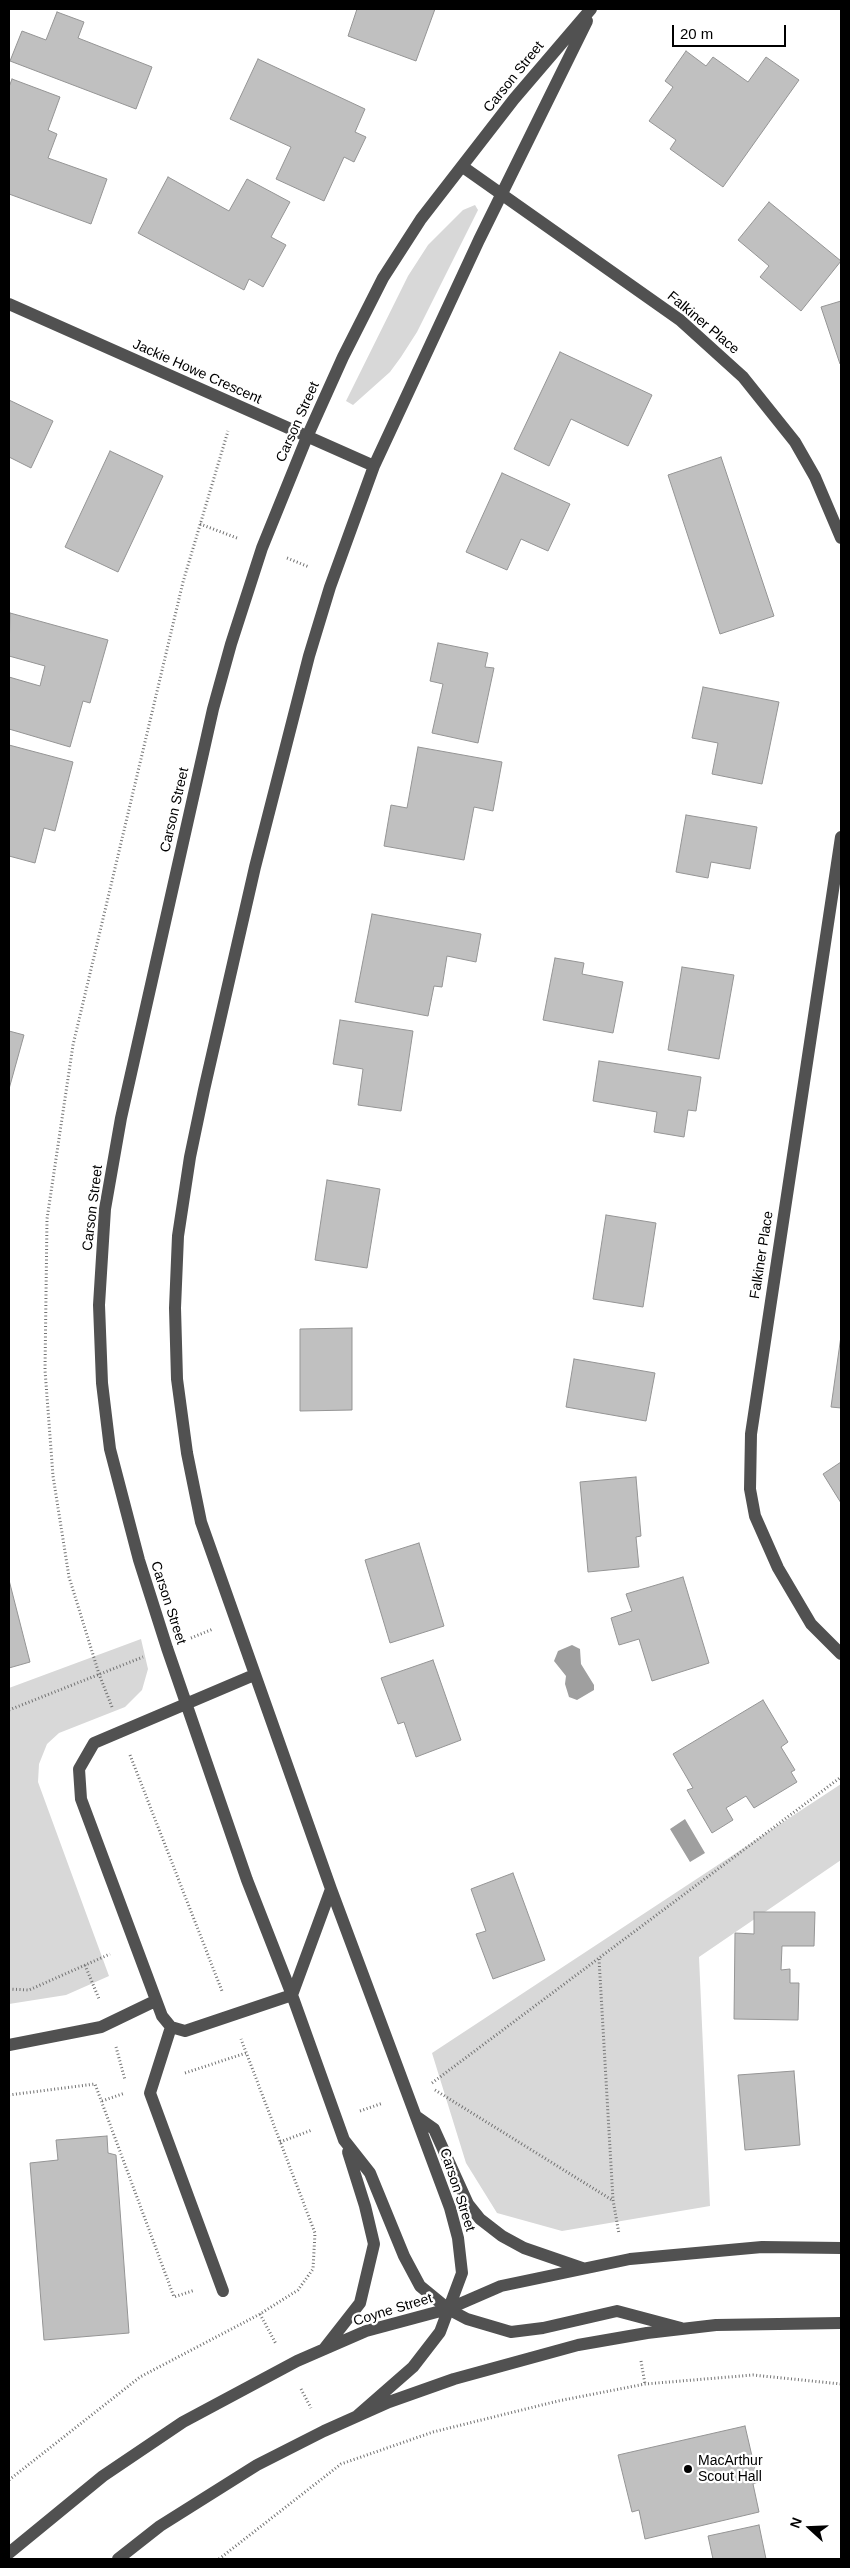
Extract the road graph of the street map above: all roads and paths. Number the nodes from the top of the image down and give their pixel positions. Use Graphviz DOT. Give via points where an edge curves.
graph roads {
  1 [pos="592,9"];
  2 [pos="463,168"];
  3 [pos="502,194"];
  4 [pos="9,304"];
  5 [pos="228,430"];
  6 [pos="307,437"];
  7 [pos="374,466"];
  8 [pos="841,538"];
  9 [pos="841,837"];
  10 [pos="234,1621"];
  11 [pos="167,1648"];
  12 [pos="841,1654"];
  13 [pos="99,1674"];
  14 [pos="254,1675"];
  15 [pos="186,1704"];
  16 [pos="9,1710"];
  17 [pos="121,1732"];
  18 [pos="841,1777"];
  19 [pos="331,1889"];
  20 [pos="133,1944"];
  21 [pos="599,1958"];
  22 [pos="9,1989"];
  23 [pos="292,1995"];
  24 [pos="154,2002"];
  25 [pos="232,2016"];
  26 [pos="171,2027"];
  27 [pos="9,2045"];
  28 [pos="9,2094"];
  29 [pos="417,2117"];
  30 [pos="344,2140"];
  31 [pos="841,2248"];
  32 [pos="584,2268"];
  33 [pos="221,2286"];
  34 [pos="448,2309"];
  35 [pos="841,2323"];
  36 [pos="681,2328"];
  37 [pos="322,2350"];
  38 [pos="841,2384"];
  39 [pos="357,2416"];
  40 [pos="9,2480"];
  41 [pos="9,2553"];
  42 [pos="118,2559"];
  43 [pos="219,2559"];
  1 -- 2 [label="street, Carson Street" via="514,99"];
  1 -- 3 [label="street, Carson Street"];
  2 -- 3 [label="street, Falkiner Place"];
  2 -- 6 [label="street, Carson Street" via="420,219 383,278"];
  3 -- 7 [label="street, Carson Street"];
  3 -- 8 [label="street, Falkiner Place" via="680,320 743,377 795,442 815,477"];
  4 -- 6 [label="street, Jackie Howe Crescent"];
  5 -- 13 [label="path" via="183,582 73,1045 47,1219 45,1370 53,1476 69,1578"];
  6 -- 7 [label="street, Jackie Howe Crescent"];
  6 -- 11 [label="street, Carson Street" via="250,578 213,709 121,1118 105,1209 99,1305 102,1383 110,1448 138,1560"];
  7 -- 10 [label="street, Carson Street" via="317,630 279,766 204,1090 178,1236 175,1308 178,1379 187,1453 201,1522"];
  9 -- 12 [label="street, Falkiner Place" via="750,1434 750,1489 755,1516 778,1568 811,1624"];
  10 -- 11 [label="path"];
  10 -- 14 [label="street, Carson Street"];
  11 -- 13 [label="path"];
  11 -- 15 [label="street, Carson Street"];
  13 -- 16 [label="path"];
  13 -- 17 [label="path"];
  14 -- 15 [label="street"];
  14 -- 19 [label="street, Carson Street"];
  15 -- 17 [label="street"];
  15 -- 23 [label="street, Carson Street" via="247,1880"];
  17 -- 20 [label="street" via="94,1743 79,1769 81,1799"];
  17 -- 25 [label="path"];
  18 -- 21 [label="path"];
  19 -- 23 [label="street"];
  19 -- 29 [label="street, Carson Street"];
  20 -- 22 [label="path" via="29,1990"];
  20 -- 24 [label="street"];
  21 -- 21 [label="path" via="428,2086 613,2200 604,2069"];
  23 -- 25 [label="street"];
  23 -- 30 [label="street, Carson Street"];
  24 -- 26 [label="street"];
  24 -- 27 [label="street" via="101,2027"];
  25 -- 26 [label="street" via="185,2031"];
  25 -- 40 [label="path" via="316,2233 312,2269 298,2290 260,2314 140,2377"];
  26 -- 33 [label="street" via="150,2093"];
  28 -- 33 [label="path" via="95,2084 174,2297"];
  29 -- 32 [label="street" via="434,2129 468,2204 480,2219 524,2248"];
  29 -- 34 [label="street, Carson Street" via="458,2238 462,2273"];
  30 -- 34 [label="street, Carson Street" via="370,2173 420,2286"];
  30 -- 37 [label="street" via="374,2244 360,2303"];
  31 -- 32 [label="street, Coyne Street" via="762,2247 696,2252"];
  32 -- 34 [label="street, Coyne Street" via="501,2286"];
  34 -- 36 [label="street" via="467,2319 511,2332 543,2328 617,2310"];
  34 -- 37 [label="street, Coyne Street" via="366,2331"];
  34 -- 39 [label="street" via="440,2332 413,2367"];
  35 -- 36 [label="street" via="768,2322"];
  36 -- 39 [label="street" via="578,2345 515,2361 454,2379"];
  37 -- 41 [label="street, Coyne Street" via="183,2422 102,2476"];
  38 -- 43 [label="path" via="753,2375 645,2384 558,2400 433,2432 341,2464"];
  39 -- 42 [label="street" via="257,2465 160,2526"];
}
